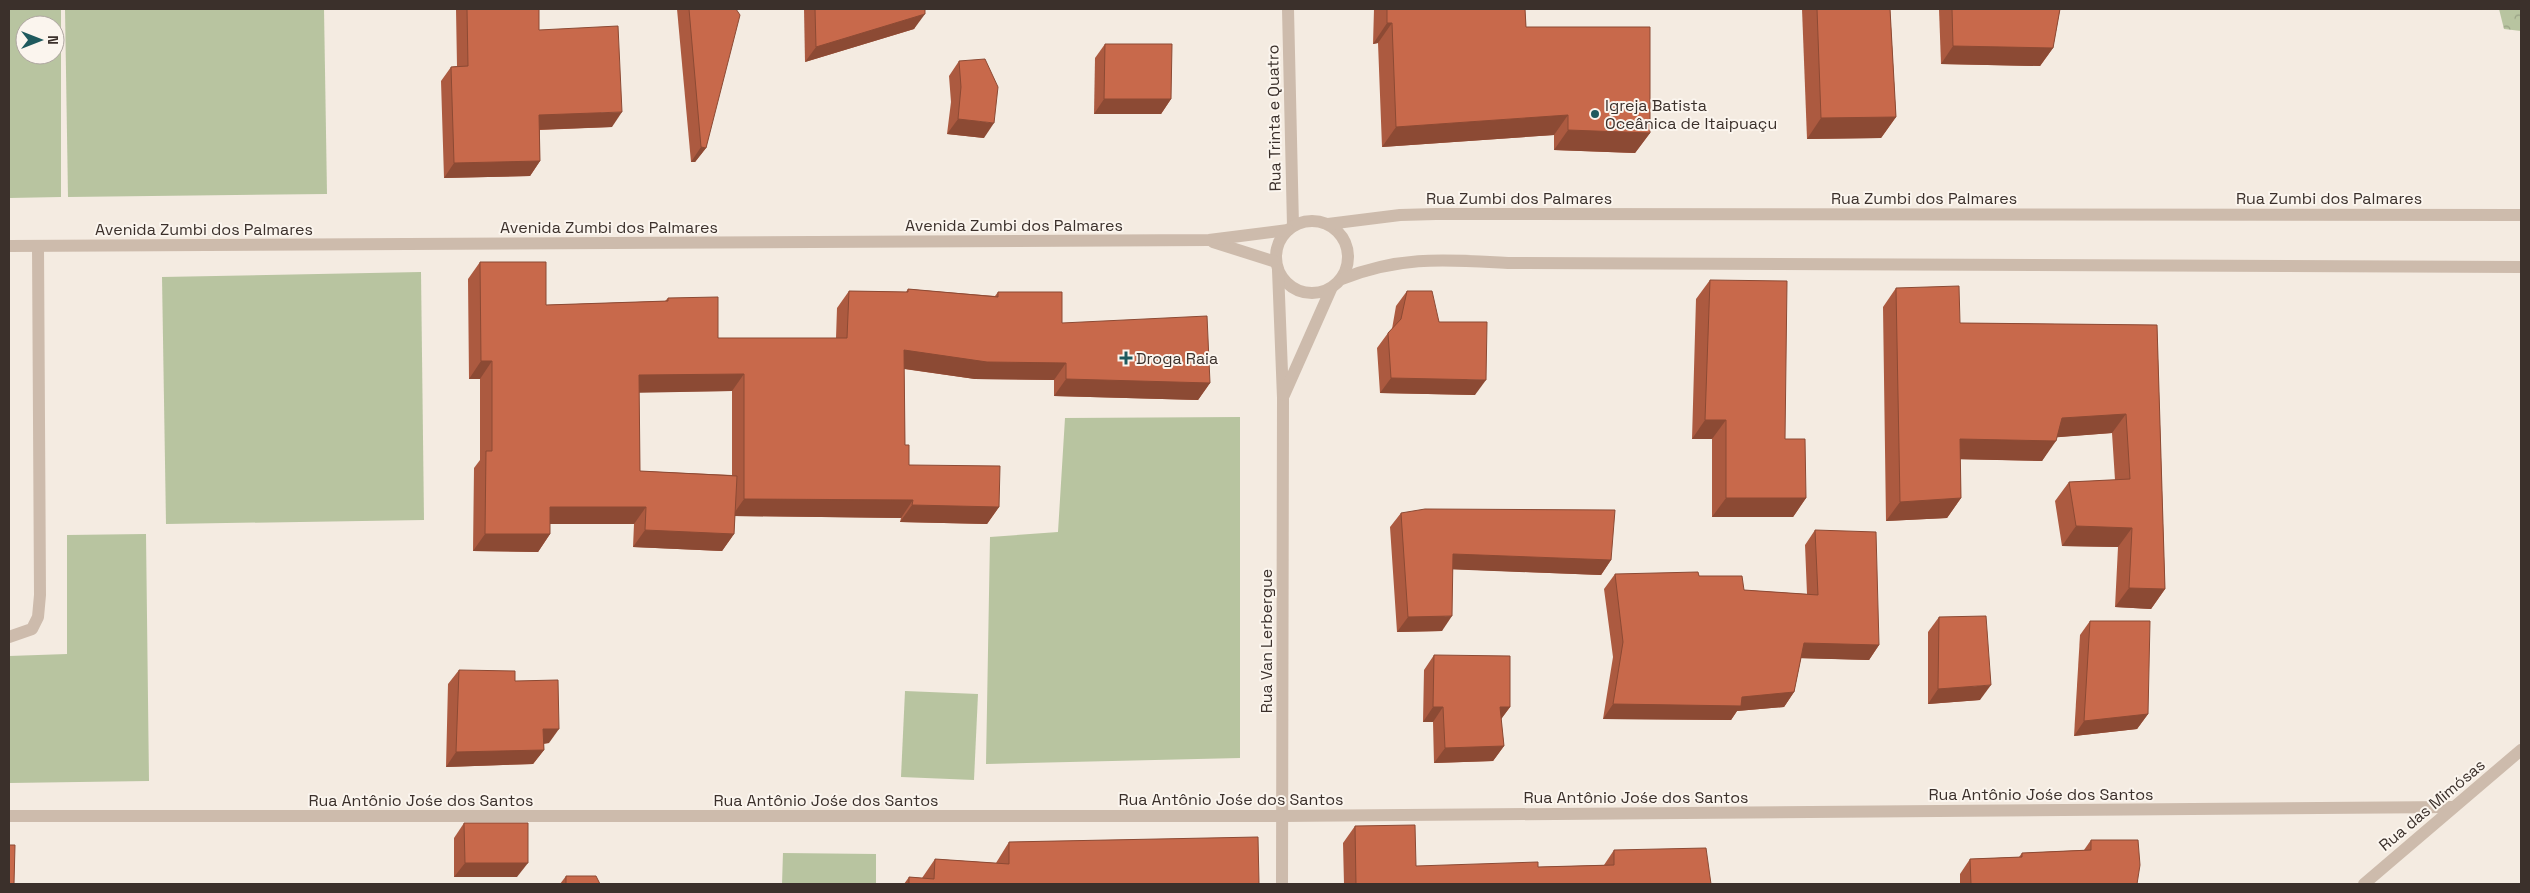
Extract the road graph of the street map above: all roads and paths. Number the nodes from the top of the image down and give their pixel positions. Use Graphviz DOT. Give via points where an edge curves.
graph roads {
  1 [pos="1288,9"];
  2 [pos="2521,215"];
  3 [pos="1328,224"];
  4 [pos="1290,228"];
  5 [pos="1209,240"];
  6 [pos="9,246"];
  7 [pos="38,246"];
  8 [pos="1277,266"];
  9 [pos="2521,267"];
  10 [pos="1342,279"];
  11 [pos="1331,289"];
  12 [pos="1283,398"];
  13 [pos="9,637"];
  14 [pos="2521,750"];
  15 [pos="2453,807"];
  16 [pos="9,816"];
  17 [pos="1282,816"];
  18 [pos="1282,884"];
  19 [pos="2364,884"];
  1 -- 4 [label="street, Rua Trinta e Quatro"];
  2 -- 3 [label="street, Rua Zumbi dos Palmares" via="1436,214"];
  3 -- 4 [label="street" via="1310,220"];
  3 -- 10 [label="street" via="1341,234 1347,248 1348,264"];
  4 -- 5 [label="street"];
  4 -- 8 [label="street" via="1280,241"];
  5 -- 7 [label="street, Avenida Zumbi dos Palmares"];
  5 -- 8 [label="street"];
  6 -- 7 [label="street, Avenida Zumbi dos Palmares"];
  7 -- 13 [label="street" via="40,595 38,617 32,629"];
  8 -- 11 [label="street" via="1284,281 1294,289 1306,294"];
  8 -- 12 [label="street, Rua Van Lerbergue"];
  9 -- 10 [label="street" via="1428,260 1370,268"];
  10 -- 11 [label="street"];
  11 -- 12 [label="street, Rua Van Lerbergue"];
  12 -- 17 [label="street, Rua Van Lerbergue"];
  14 -- 15 [label="street, Rua das Mimósas"];
  15 -- 17 [label="street, Rua Antônio Jośe dos Santos"];
  15 -- 19 [label="street, Rua das Mimósas"];
  16 -- 17 [label="street, Rua Antônio Jośe dos Santos"];
  17 -- 18 [label="street, Rua Van Lerbergue"];
}
